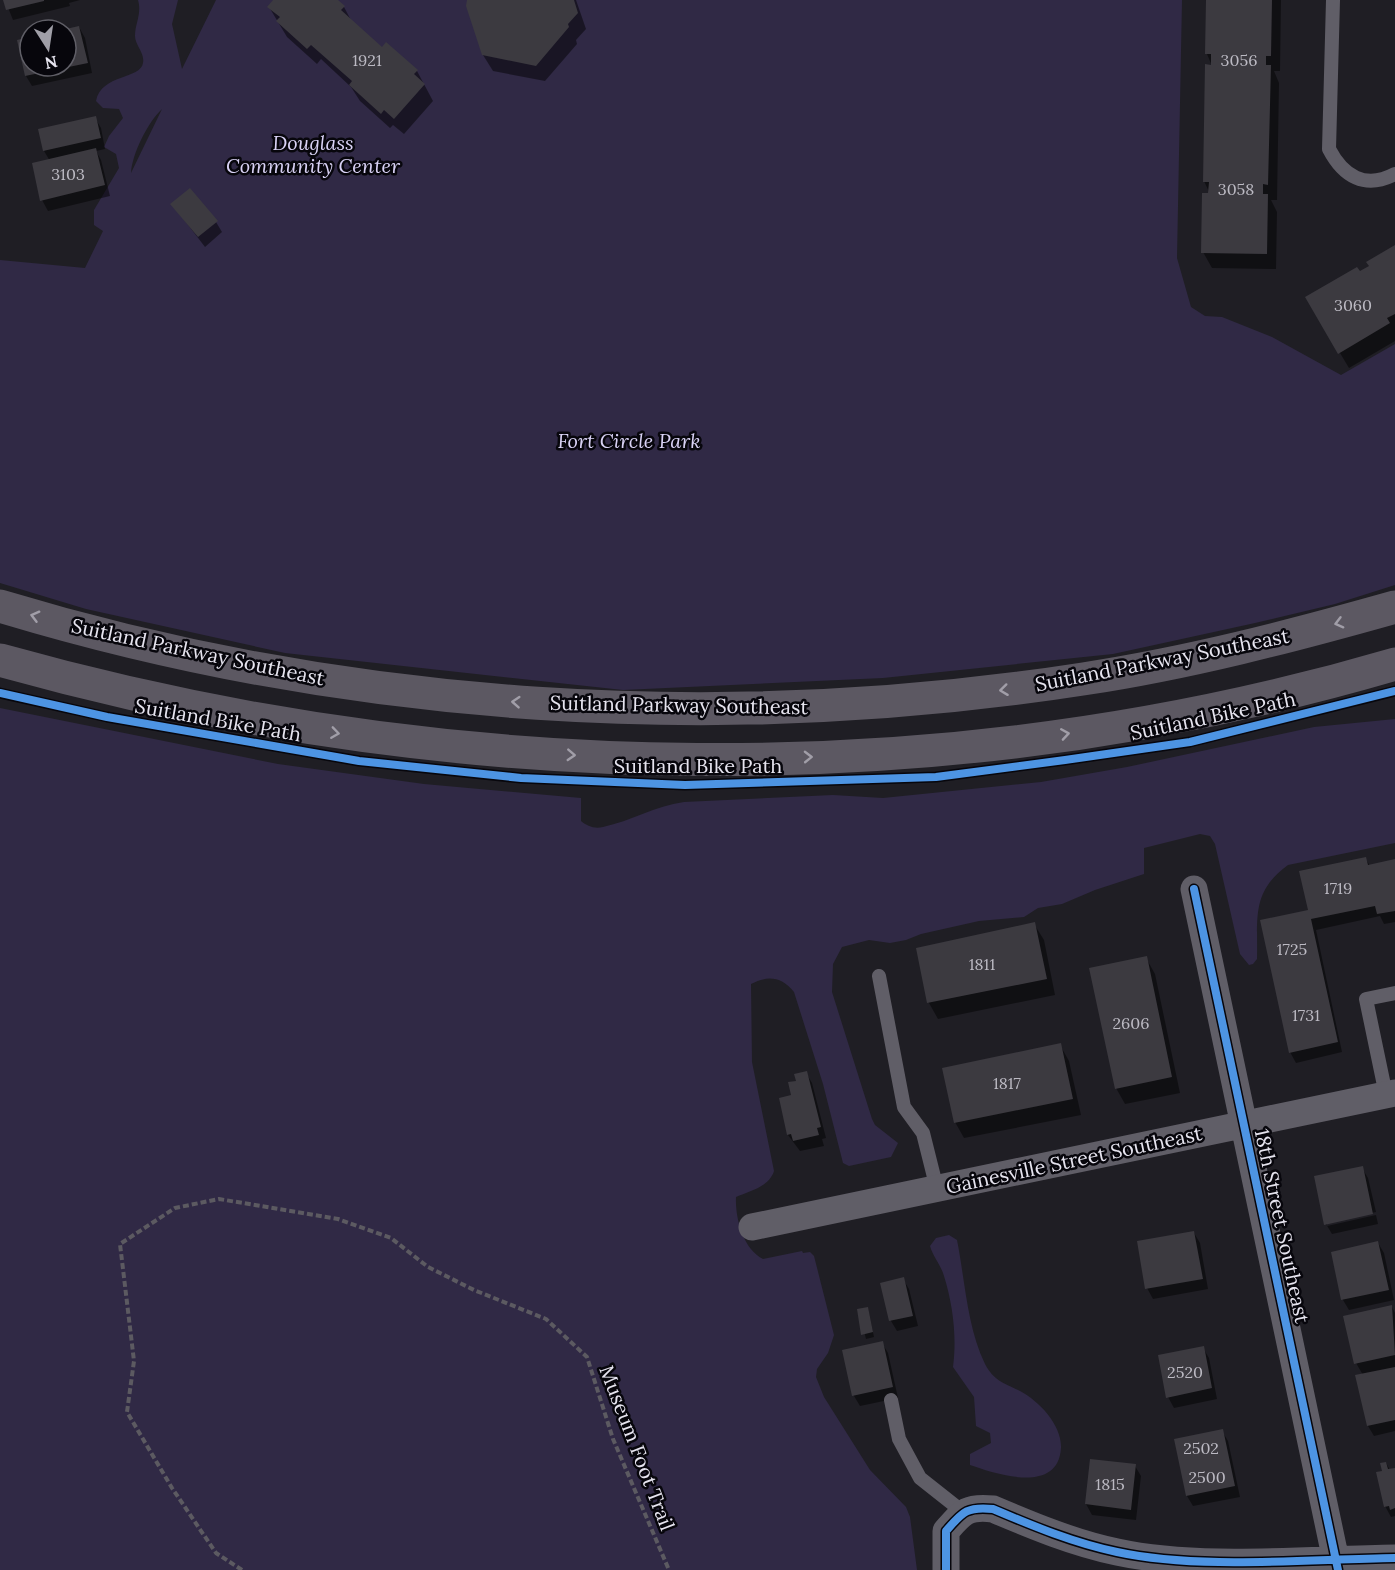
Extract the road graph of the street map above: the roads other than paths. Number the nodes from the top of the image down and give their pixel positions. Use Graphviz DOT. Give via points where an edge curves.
graph roads {
  1 [pos="1333,0"];
  2 [pos="1395,174"];
  3 [pos="0,606"];
  4 [pos="1395,607"];
  5 [pos="0,660"];
  6 [pos="1395,664"];
  7 [pos="0,671"];
  8 [pos="72,680"];
  9 [pos="1194,889"];
  10 [pos="879,976"];
  11 [pos="1395,993"];
  12 [pos="1390,1094"];
  13 [pos="1243,1125"];
  14 [pos="937,1189"];
  15 [pos="752,1227"];
  16 [pos="891,1400"];
  17 [pos="954,1522"];
  18 [pos="1395,1558"];
  19 [pos="1337,1564"];
  20 [pos="946,1570"];
  1 -- 2 [label="lane" via="1329,149 1338,166 1353,177 1385,179"];
  4 -- 3 [label="highway, Suitland Parkway Southeast, one-way" via="1223,652 1088,678 950,697 742,710 547,704 404,692 185,653"];
  5 -- 8 [label="highway"];
  8 -- 6 [label="highway, one-way" via="260,721 385,740 511,752 708,759 907,752 1045,737 1233,704"];
  7 -- 8 [label="highway"];
  9 -- 13 [label="street, 18th Street Southeast"];
  10 -- 14 [label="lane" via="904,1107 923,1132"];
  11 -- 12 [label="lane" via="1366,999"];
  12 -- 13 [label="street, Gainesville Street Southeast"];
  13 -- 14 [label="street, Gainesville Street Southeast"];
  13 -- 19 [label="street, 18th Street Southeast"];
  14 -- 15 [label="street, Gainesville Street Southeast"];
  16 -- 17 [label="lane" via="899,1439 920,1478"];
  17 -- 19 [label="street" via="982,1508 993,1509 1065,1537 1130,1554"];
  17 -- 20 [label="street"];
  18 -- 19 [label="street"];
}
